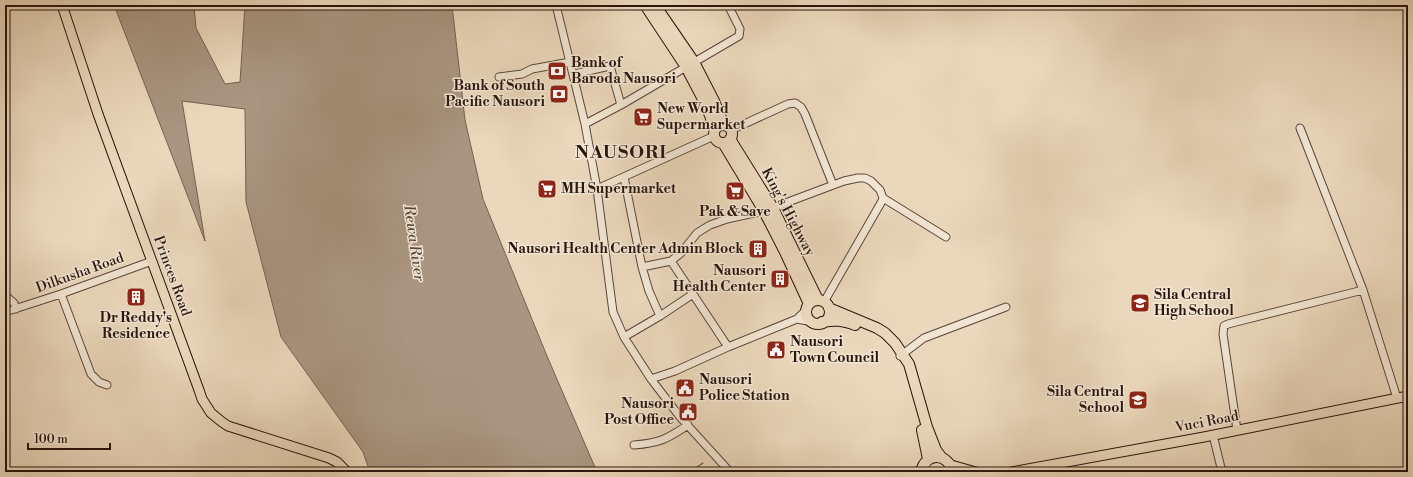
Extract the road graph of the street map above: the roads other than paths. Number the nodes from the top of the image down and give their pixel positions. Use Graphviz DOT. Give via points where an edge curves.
graph roads {
  1 [pos="62,5"];
  2 [pos="556,5"];
  3 [pos="645,5"];
  4 [pos="655,5"];
  5 [pos="728,5"];
  6 [pos="570,62"];
  7 [pos="690,64"];
  8 [pos="574,74"];
  9 [pos="499,77"];
  10 [pos="621,105"];
  11 [pos="585,124"];
  12 [pos="1300,128"];
  13 [pos="723,134"];
  14 [pos="624,177"];
  15 [pos="833,185"];
  16 [pos="597,189"];
  17 [pos="883,198"];
  18 [pos="769,209"];
  19 [pos="946,237"];
  20 [pos="152,261"];
  21 [pos="671,261"];
  22 [pos="642,267"];
  23 [pos="1363,290"];
  24 [pos="61,294"];
  25 [pos="693,294"];
  26 [pos="5,295"];
  27 [pos="817,305"];
  28 [pos="1006,307"];
  29 [pos="16,309"];
  30 [pos="5,312"];
  31 [pos="660,316"];
  32 [pos="797,319"];
  33 [pos="818,322"];
  34 [pos="624,337"];
  35 [pos="728,347"];
  36 [pos="901,356"];
  37 [pos="651,379"];
  38 [pos="107,385"];
  39 [pos="1408,396"];
  40 [pos="1397,398"];
  41 [pos="688,425"];
  42 [pos="1237,430"];
  43 [pos="1213,435"];
  44 [pos="634,445"];
  45 [pos="942,458"];
  46 [pos="928,459"];
  47 [pos="952,469"];
  48 [pos="347,472"];
  49 [pos="730,472"];
  50 [pos="921,472"];
  51 [pos="976,472"];
  52 [pos="1011,472"];
  53 [pos="1222,472"];
  1 -- 20 [label="main road, Princes Road" via="98,114"];
  2 -- 6 [label="street"];
  3 -- 7 [label="highway, King's Highway"];
  4 -- 7 [label="highway, King's Highway"];
  5 -- 7 [label="street" via="740,29 739,36"];
  6 -- 8 [label="street"];
  6 -- 9 [label="street"];
  7 -- 10 [label="street"];
  7 -- 13 [label="highway, King's Highway" via="706,106"];
  8 -- 10 [label="street" via="610,66"];
  8 -- 11 [label="street"];
  10 -- 11 [label="street"];
  11 -- 16 [label="street"];
  12 -- 23 [label="street"];
  13 -- 14 [label="street"];
  13 -- 15 [label="street" via="788,104 796,103 805,114"];
  13 -- 18 [label="highway, King's Highway"];
  14 -- 16 [label="street"];
  14 -- 22 [label="street"];
  15 -- 17 [label="street" via="865,178 880,190"];
  15 -- 18 [label="street"];
  16 -- 34 [label="street" via="613,312"];
  17 -- 19 [label="street"];
  17 -- 27 [label="street"];
  18 -- 21 [label="street" via="710,225 697,233"];
  18 -- 27 [label="highway, King's Highway" via="785,252"];
  20 -- 24 [label="street, Dilkusha Road"];
  20 -- 48 [label="main road, Princes Road" via="198,390 214,416 228,426 333,459"];
  21 -- 22 [label="street"];
  21 -- 25 [label="street"];
  22 -- 31 [label="street"];
  23 -- 40 [label="street"];
  23 -- 42 [label="street" via="1224,326"];
  24 -- 29 [label="street, Dilkusha Road"];
  24 -- 38 [label="street" via="91,374 94,379"];
  25 -- 31 [label="street"];
  25 -- 35 [label="street"];
  26 -- 29 [label="street" via="14,303"];
  27 -- 32 [label="street"];
  27 -- 33 [label="highway, King's Highway" via="808,318"];
  27 -- 33 [label="highway" via="828,317"];
  27 -- 36 [label="highway" via="881,331 895,343"];
  28 -- 36 [label="street" via="924,338"];
  29 -- 30 [label="street, Dilkusha Road"];
  31 -- 34 [label="street"];
  32 -- 33 [label="street"];
  32 -- 35 [label="street"];
  33 -- 36 [label="highway" via="835,320 855,324 882,339"];
  34 -- 37 [label="street"];
  35 -- 37 [label="street"];
  36 -- 45 [label="highway" via="909,364 927,427"];
  36 -- 46 [label="highway"];
  37 -- 41 [label="street"];
  39 -- 40 [label="main road, Vuci Road"];
  40 -- 42 [label="main road, Vuci Road"];
  41 -- 44 [label="street" via="669,438"];
  41 -- 49 [label="street"];
  42 -- 43 [label="main road, Vuci Road"];
  43 -- 52 [label="main road, Vuci Road"];
  43 -- 53 [label="street"];
  45 -- 46 [label="highway"];
  45 -- 47 [label="highway"];
  46 -- 50 [label="highway"];
  47 -- 51 [label="main road"];
}
